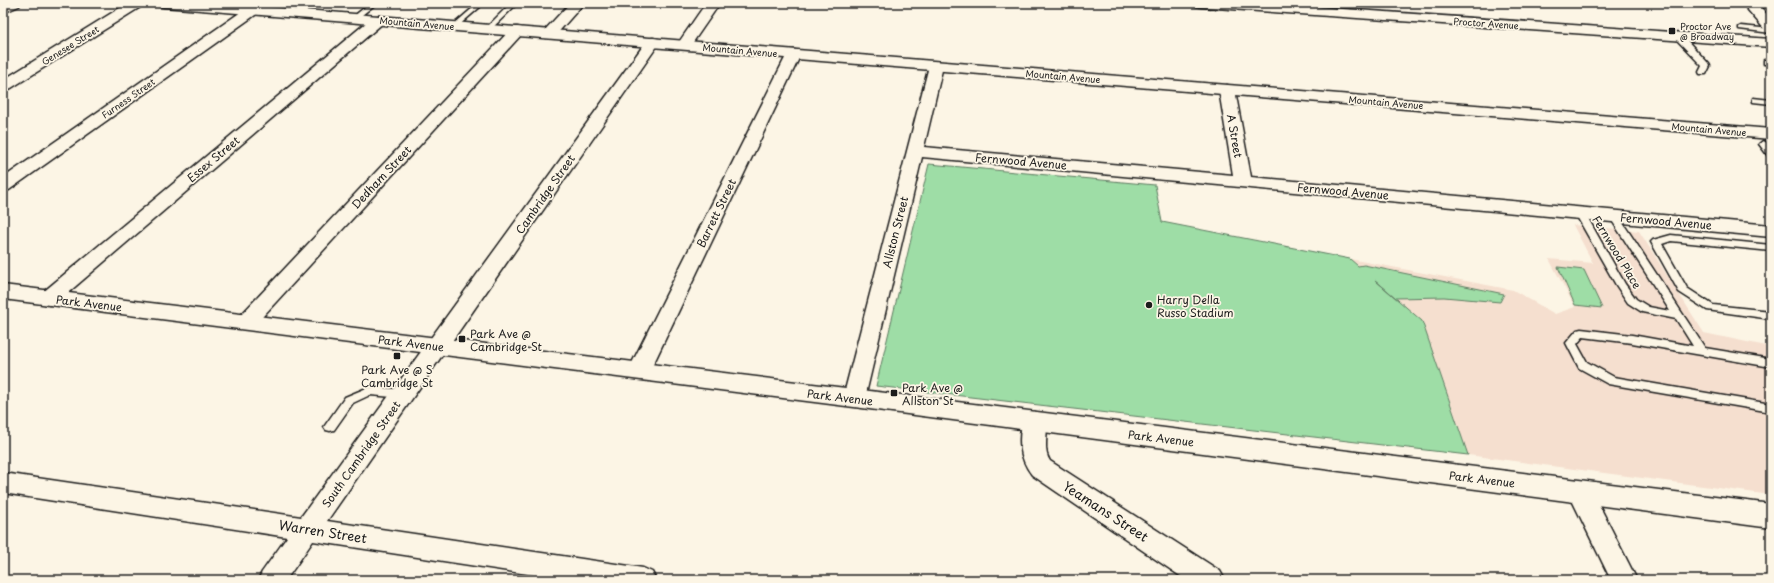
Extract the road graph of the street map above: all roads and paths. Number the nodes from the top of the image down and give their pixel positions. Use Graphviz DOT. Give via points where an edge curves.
graph roads {
  1 [pos="14,3"];
  2 [pos="137,3"];
  3 [pos="164,3"];
  4 [pos="374,3"];
  5 [pos="515,3"];
  6 [pos="577,3"];
  7 [pos="713,3"];
  8 [pos="1201,3"];
  9 [pos="1749,3"];
  10 [pos="477,7"];
  11 [pos="3,9"];
  12 [pos="253,10"];
  13 [pos="355,18"];
  14 [pos="378,20"];
  15 [pos="455,26"];
  16 [pos="1771,28"];
  17 [pos="488,29"];
  18 [pos="516,31"];
  19 [pos="1771,31"];
  20 [pos="550,34"];
  21 [pos="1679,37"];
  22 [pos="653,42"];
  23 [pos="1747,42"];
  24 [pos="1771,43"];
  25 [pos="684,45"];
  26 [pos="794,54"];
  27 [pos="936,66"];
  28 [pos="1703,72"];
  29 [pos="3,87"];
  30 [pos="1227,90"];
  31 [pos="1756,100"];
  32 [pos="1771,102"];
  33 [pos="1767,139"];
  34 [pos="916,152"];
  35 [pos="1771,154"];
  36 [pos="1244,182"];
  37 [pos="3,186"];
  38 [pos="1580,213"];
  39 [pos="1614,216"];
  40 [pos="1771,231"];
  41 [pos="1771,248"];
  42 [pos="3,292"];
  43 [pos="49,298"];
  44 [pos="1771,314"];
  45 [pos="1679,316"];
  46 [pos="246,322"];
  47 [pos="437,346"];
  48 [pos="1701,350"];
  49 [pos="1771,363"];
  50 [pos="639,371"];
  51 [pos="404,394"];
  52 [pos="854,398"];
  53 [pos="1771,408"];
  54 [pos="1035,422"];
  55 [pos="330,426"];
  56 [pos="3,483"];
  57 [pos="1580,492"];
  58 [pos="1771,516"];
  59 [pos="308,529"];
  60 [pos="271,580"];
  61 [pos="643,580"];
  62 [pos="1210,580"];
  63 [pos="1624,580"];
  1 -- 11 [label="street"];
  2 -- 29 [label="street, Genesee Street"];
  3 -- 12 [label="street, Mountain Avenue"];
  4 -- 13 [label="lane, Mountain Avenue"];
  5 -- 17 [label="lane"];
  6 -- 20 [label="street"];
  7 -- 25 [label="street"];
  8 -- 21 [label="street, Proctor Avenue"];
  9 -- 16 [label="street"];
  10 -- 15 [label="lane"];
  12 -- 13 [label="street, Mountain Avenue"];
  12 -- 37 [label="street, Furness Street"];
  13 -- 14 [label="street, Mountain Avenue"];
  14 -- 15 [label="street, Mountain Avenue"];
  14 -- 43 [label="street, Essex Street"];
  15 -- 17 [label="street, Mountain Avenue"];
  17 -- 18 [label="street, Mountain Avenue"];
  18 -- 20 [label="street, Mountain Avenue"];
  18 -- 46 [label="street, Dedham Street"];
  19 -- 23 [label="lane" via="1740,25 1739,32"];
  20 -- 22 [label="street, Mountain Avenue"];
  21 -- 23 [label="street, Proctor Avenue"];
  21 -- 28 [label="lane" via="1706,66"];
  22 -- 25 [label="street, Mountain Avenue"];
  22 -- 47 [label="street, Cambridge Street"];
  23 -- 24 [label="street, Proctor Avenue"];
  25 -- 26 [label="street, Mountain Avenue"];
  26 -- 27 [label="street, Mountain Avenue"];
  26 -- 50 [label="street, Barrett Street"];
  27 -- 30 [label="street, Mountain Avenue"];
  27 -- 34 [label="street, Allston Street"];
  30 -- 33 [label="street, Mountain Avenue"];
  30 -- 36 [label="street, A Street"];
  31 -- 32 [label="lane"];
  33 -- 35 [label="lane"];
  34 -- 36 [label="street, Fernwood Avenue"];
  34 -- 52 [label="street, Allston Street"];
  36 -- 38 [label="street, Fernwood Avenue"];
  38 -- 39 [label="street, Fernwood Avenue"];
  38 -- 45 [label="lane, Fernwood Place" via="1632,301 1646,310"];
  39 -- 40 [label="street, Fernwood Avenue"];
  39 -- 45 [label="lane"];
  41 -- 44 [label="lane" via="1671,238 1656,242 1683,290 1711,308"];
  42 -- 43 [label="street, Park Avenue"];
  43 -- 46 [label="street, Park Avenue"];
  45 -- 48 [label="lane"];
  46 -- 47 [label="street, Park Avenue"];
  47 -- 50 [label="street, Park Avenue"];
  47 -- 51 [label="street, South Cambridge Street"];
  48 -- 49 [label="lane"];
  48 -- 53 [label="lane" via="1581,333 1571,343 1583,365 1612,381"];
  50 -- 52 [label="street, Park Avenue"];
  51 -- 55 [label="lane" via="369,391 349,400"];
  51 -- 59 [label="street, South Cambridge Street"];
  52 -- 54 [label="street, Park Avenue"];
  54 -- 57 [label="street, Park Avenue"];
  54 -- 62 [label="street, Yeamans Street" via="1034,454 1038,465"];
  56 -- 59 [label="street, Warren Street"];
  57 -- 58 [label="street, Park Avenue"];
  57 -- 63 [label="street"];
  59 -- 60 [label="street, South Cambridge Street"];
  59 -- 61 [label="street, Warren Street"];
}
